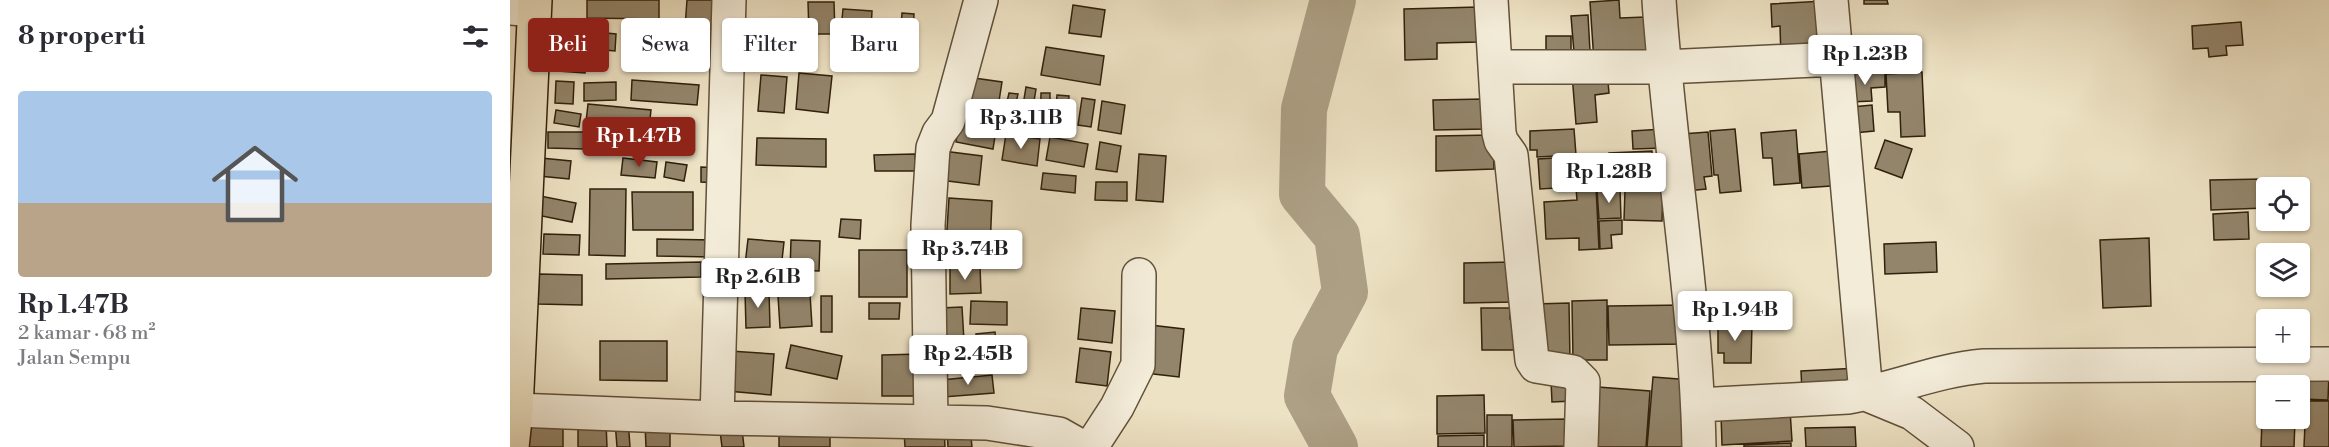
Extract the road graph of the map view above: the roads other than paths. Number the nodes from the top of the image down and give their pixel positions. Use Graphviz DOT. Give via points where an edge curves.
graph roads {
  1 [pos="729,0"];
  2 [pos="981,0"];
  3 [pos="1491,0"];
  4 [pos="1659,0"];
  5 [pos="1831,0"];
  6 [pos="526,6"];
  7 [pos="1837,59"];
  8 [pos="1496,67"];
  9 [pos="1664,67"];
  10 [pos="1139,275"];
  11 [pos="2329,364"];
  12 [pos="1866,394"];
  13 [pos="1698,405"];
  14 [pos="516,410"];
  15 [pos="717,418"];
  16 [pos="931,422"];
  17 [pos="987,435"];
  18 [pos="512,447"];
  19 [pos="1082,447"];
  20 [pos="1091,447"];
  21 [pos="1581,447"];
  22 [pos="1699,447"];
  23 [pos="1958,447"];
  1 -- 15 [label="street"];
  2 -- 16 [label="street" via="955,100 933,148 928,225"];
  3 -- 8 [label="street"];
  4 -- 9 [label="street"];
  5 -- 7 [label="street"];
  6 -- 14 [label="main road"];
  7 -- 9 [label="street"];
  7 -- 12 [label="street"];
  8 -- 9 [label="street"];
  8 -- 21 [label="street" via="1499,133 1511,155 1532,360 1536,366 1573,372 1583,382"];
  9 -- 13 [label="street"];
  10 -- 20 [label="street" via="1138,365"];
  11 -- 12 [label="street" via="1984,366 1952,370"];
  12 -- 13 [label="street"];
  12 -- 23 [label="street" via="1912,413"];
  13 -- 22 [label="street"];
  14 -- 15 [label="street"];
  14 -- 18 [label="main road"];
  15 -- 16 [label="street"];
  16 -- 17 [label="street"];
  17 -- 19 [label="street" via="1059,434"];
}
